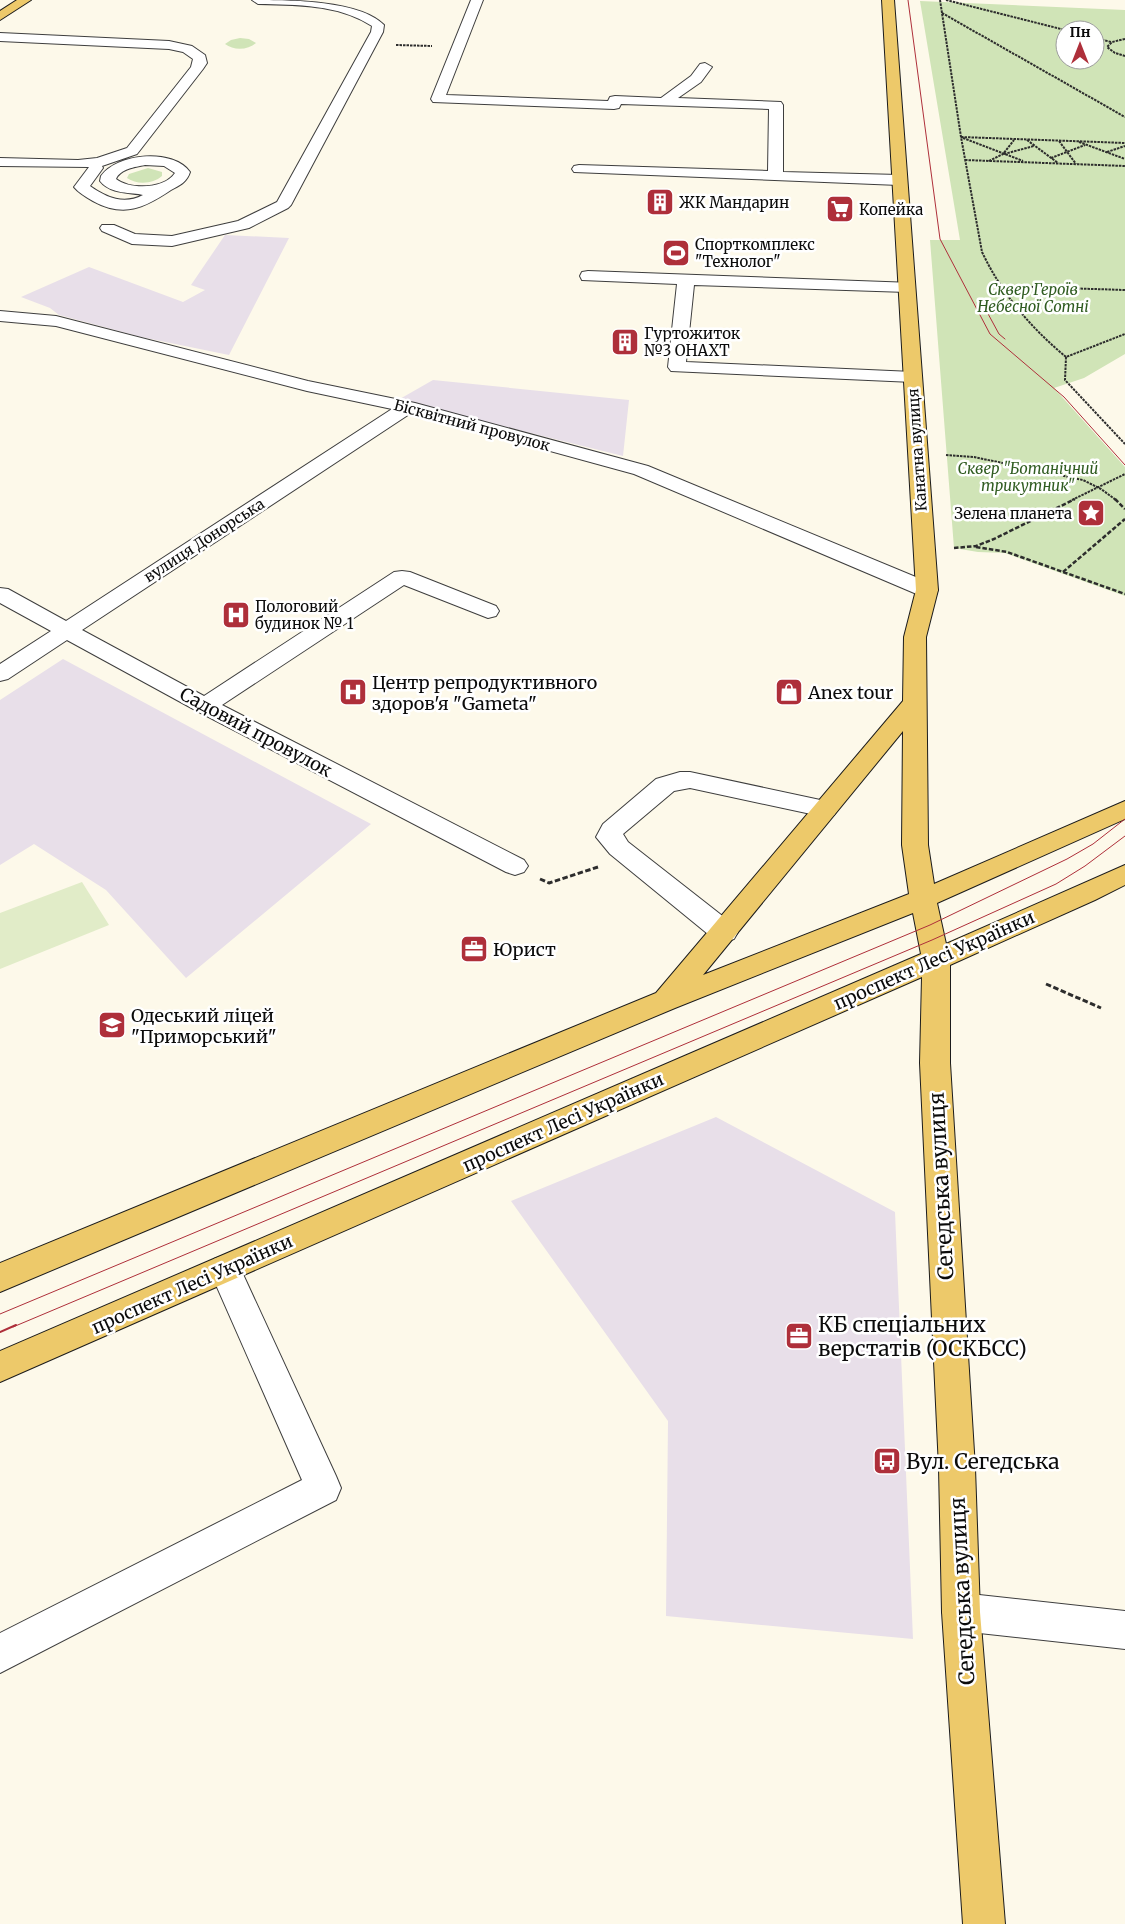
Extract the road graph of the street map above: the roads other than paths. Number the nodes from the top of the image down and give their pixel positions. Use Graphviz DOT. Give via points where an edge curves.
graph roads {
  1 [pos="4,0"];
  2 [pos="25,0"];
  3 [pos="258,0"];
  4 [pos="477,0"];
  5 [pos="888,0"];
  6 [pos="0,2"];
  7 [pos="0,16"];
  8 [pos="1,37"];
  9 [pos="705,67"];
  10 [pos="664,102"];
  11 [pos="0,162"];
  12 [pos="98,169"];
  13 [pos="579,169"];
  14 [pos="775,176"];
  15 [pos="899,180"];
  16 [pos="167,186"];
  17 [pos="108,228"];
  18 [pos="588,276"];
  19 [pos="686,280"];
  20 [pos="907,288"];
  21 [pos="0,316"];
  22 [pos="913,377"];
  23 [pos="408,406"];
  24 [pos="927,590"];
  25 [pos="0,594"];
  26 [pos="488,611"];
  27 [pos="65,630"];
  28 [pos="0,674"];
  29 [pos="914,703"];
  30 [pos="204,706"];
  31 [pos="826,809"];
  32 [pos="1125,809"];
  33 [pos="515,866"];
  34 [pos="1125,874"];
  35 [pos="923,899"];
  36 [pos="724,932"];
  37 [pos="936,959"];
  38 [pos="665,1001"];
  39 [pos="225,1270"];
  40 [pos="0,1278"];
  41 [pos="0,1368"];
  42 [pos="961,1612"];
  43 [pos="1125,1630"];
  44 [pos="0,1654"];
  45 [pos="984,1924"];
  1 -- 6 [label="main road"];
  2 -- 7 [label="main road"];
  3 -- 17 [label="street" via="324,4 364,15 378,26 284,205 243,225 172,241 132,239"];
  4 -- 10 [label="street" via="438,99 614,105 615,100"];
  5 -- 15 [label="main road, Канатна вулиця"];
  8 -- 12 [label="street" via="169,46 187,49 200,58 196,69 132,151"];
  9 -- 10 [label="street" via="696,79"];
  10 -- 14 [label="street" via="776,105"];
  11 -- 12 [label="street"];
  12 -- 16 [label="street" via="108,181 120,188 143,190"];
  12 -- 16 [label="street" via="111,172 128,164 172,164 182,172 181,177"];
  12 -- 16 [label="street" via="82,187 98,199 119,205 139,204"];
  13 -- 14 [label="street"];
  14 -- 15 [label="street"];
  15 -- 20 [label="main road, Канатна вулиця"];
  18 -- 19 [label="street"];
  19 -- 20 [label="street"];
  19 -- 22 [label="street" via="677,367"];
  20 -- 22 [label="main road, Канатна вулиця"];
  21 -- 23 [label="street, Бісквітний провулок" via="56,321 307,386"];
  22 -- 24 [label="main road, Канатна вулиця"];
  23 -- 24 [label="street, Бісквітний провулок" via="641,470"];
  23 -- 27 [label="street, вулиця Донорська"];
  24 -- 29 [label="main road, Канатна вулиця" via="915,637"];
  25 -- 27 [label="street, Садовий провулок"];
  26 -- 30 [label="street" via="402,577"];
  27 -- 28 [label="street, вулиця Донорська"];
  27 -- 30 [label="street, Садовий провулок"];
  29 -- 31 [label="main road"];
  29 -- 35 [label="main road, Канатна вулиця" via="915,844"];
  30 -- 33 [label="street, Садовий провулок"];
  31 -- 36 [label="main road"];
  31 -- 36 [label="street" via="690,780 665,785 612,830 610,837 613,843"];
  32 -- 35 [label="main road"];
  34 -- 37 [label="main road, проспект Лесі Українки"];
  35 -- 37 [label="main road, Сегедська вулиця"];
  35 -- 38 [label="main road"];
  36 -- 38 [label="main road"];
  37 -- 39 [label="main road, проспект Лесі Українки"];
  37 -- 42 [label="main road, Сегедська вулиця" via="935,1070 957,1468"];
  38 -- 40 [label="main road"];
  39 -- 41 [label="main road, проспект Лесі Українки"];
  39 -- 44 [label="street" via="324,1488"];
  42 -- 43 [label="street"];
  42 -- 45 [label="main road, Сегедська вулиця"];
}
